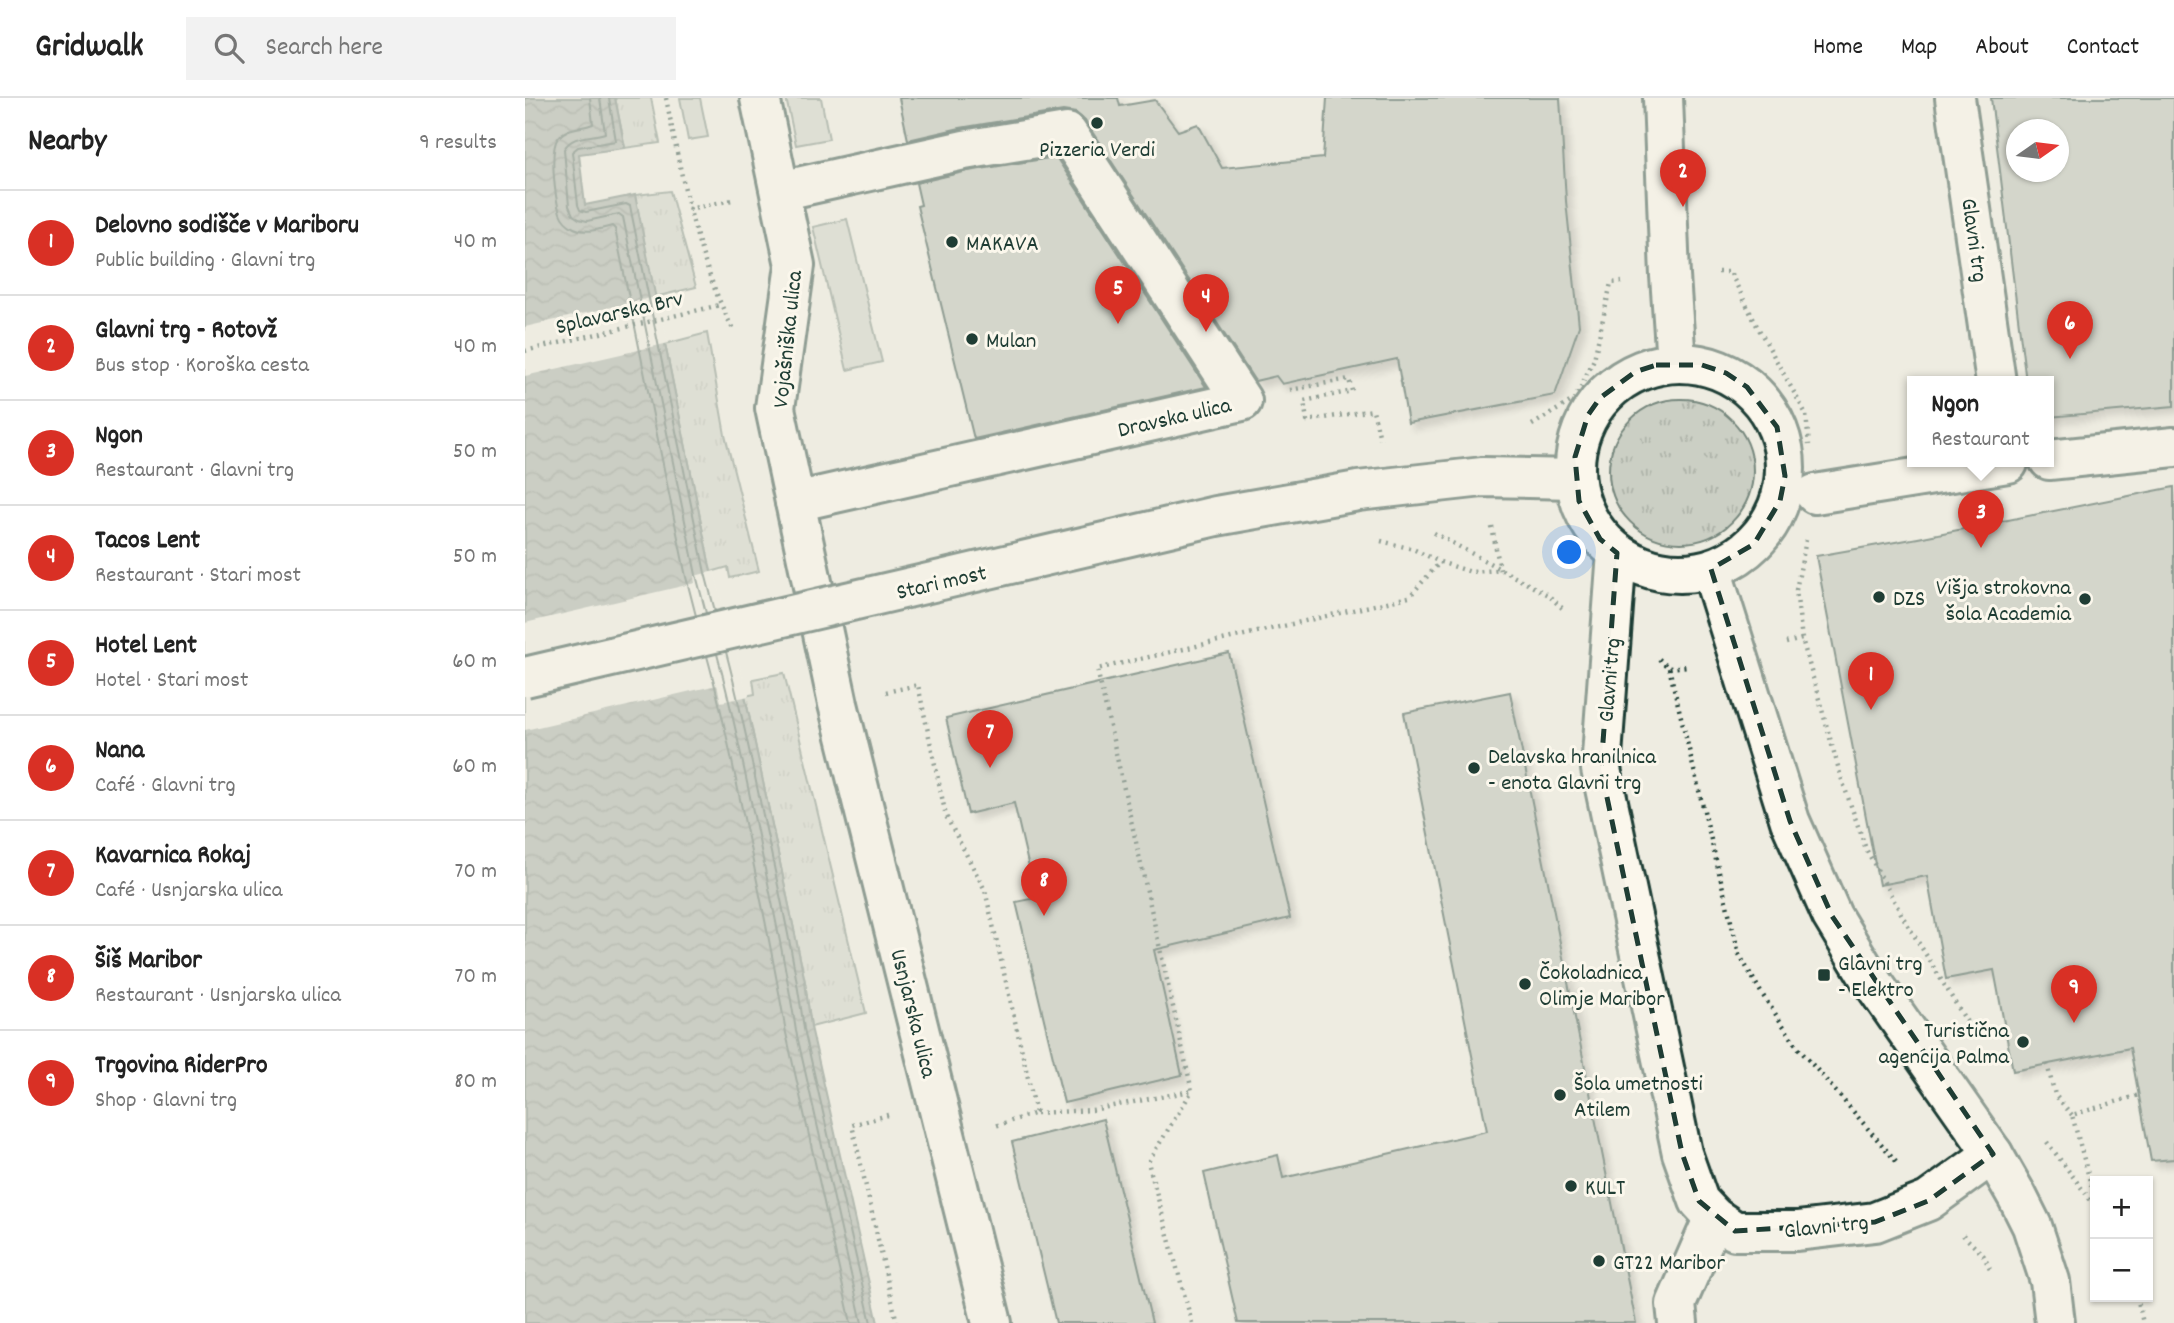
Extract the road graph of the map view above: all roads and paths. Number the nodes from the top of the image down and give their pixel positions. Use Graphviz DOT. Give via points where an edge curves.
graph roads {
  1 [pos="666,98"];
  2 [pos="760,98"];
  3 [pos="1663,98"];
  4 [pos="1955,98"];
  5 [pos="780,191"];
  6 [pos="1671,276"];
  7 [pos="720,305"];
  8 [pos="739,340"];
  9 [pos="525,351"];
  10 [pos="1677,362"];
  11 [pos="1995,376"];
  12 [pos="1308,386"];
  13 [pos="1523,425"];
  14 [pos="1381,443"];
  15 [pos="2174,447"];
  16 [pos="2054,459"];
  17 [pos="1983,467"];
  18 [pos="1574,479"];
  19 [pos="1815,494"];
  20 [pos="795,502"];
  21 [pos="1372,539"];
  22 [pos="1617,553"];
  23 [pos="1440,562"];
  24 [pos="1711,569"];
  25 [pos="1501,570"];
  26 [pos="1669,667"];
  27 [pos="525,677"];
  28 [pos="838,704"];
  29 [pos="1981,1046"];
  30 [pos="2047,1064"];
  31 [pos="1192,1091"];
  32 [pos="2139,1095"];
  33 [pos="937,1103"];
  34 [pos="1036,1113"];
  35 [pos="2072,1115"];
  36 [pos="2040,1132"];
  37 [pos="947,1140"];
  38 [pos="1993,1154"];
  39 [pos="2090,1182"];
  40 [pos="2090,1199"];
  41 [pos="1928,1201"];
  42 [pos="1714,1217"];
  43 [pos="1995,1281"];
  44 [pos="2138,1302"];
  45 [pos="897,1323"];
  46 [pos="992,1323"];
  47 [pos="1192,1323"];
  48 [pos="1678,1323"];
  49 [pos="2055,1323"];
  50 [pos="2143,1323"];
  1 -- 7 [label="path" via="688,209"];
  2 -- 5 [label="street, Vojašniška ulica"];
  3 -- 6 [label="street"];
  4 -- 11 [label="street, Glavni trg"];
  5 -- 20 [label="street, Vojašniška ulica" via="795,265 775,408"];
  5 -- 20 [label="street, Dravska ulica" via="964,150 1067,133 1242,401"];
  6 -- 10 [label="street"];
  6 -- 13 [label="path" via="1611,283 1594,359 1575,398 1535,425"];
  6 -- 19 [label="path" via="1730,272 1806,414"];
  7 -- 8 [label="path"];
  7 -- 9 [label="path, Splavarska Brv"];
  10 -- 18 [label="street" via="1635,372 1600,398 1580,436"];
  10 -- 24 [label="street" via="1726,373 1747,387 1777,427 1784,451 1785,476 1770,524 1754,544"];
  12 -- 14 [label="path" via="1349,379 1352,391 1304,401 1307,421 1373,410"];
  15 -- 16 [label="street"];
  17 -- 19 [label="street"];
  18 -- 22 [label="street" via="1588,521"];
  18 -- 27 [label="street, Stari most, bridge" via="1483,477 1358,491 1216,516"];
  19 -- 29 [label="path" via="1796,590 1802,639 1840,777 1866,849"];
  20 -- 28 [label="street, Vojašniška ulica"];
  21 -- 23 [label="path" via="1413,549"];
  22 -- 24 [label="street" via="1638,566 1663,573"];
  22 -- 42 [label="street, Glavni trg" via="1601,769 1682,1153 1699,1201"];
  23 -- 25 [label="path" via="1471,572"];
  23 -- 31 [label="path" via="1409,597 1097,669"];
  24 -- 38 [label="street" via="1790,821 1832,916 1867,974"];
  26 -- 41 [label="path" via="1739,954 1799,1049"];
  28 -- 33 [label="street, Usnjarska ulica"];
  28 -- 34 [label="path" via="918,685 946,816 985,890"];
  30 -- 35 [label="path" via="2055,1095"];
  31 -- 34 [label="path" via="1092,1110"];
  31 -- 47 [label="path" via="1148,1162"];
  32 -- 35 [label="path"];
  33 -- 37 [label="street, Usnjarska ulica"];
  33 -- 45 [label="path" via="852,1125"];
  34 -- 37 [label="path"];
  35 -- 39 [label="path"];
  36 -- 40 [label="path"];
  37 -- 46 [label="street, Usnjarska ulica"];
  38 -- 41 [label="street, Glavni trg"];
  38 -- 49 [label="street" via="2032,1226 2050,1280"];
  41 -- 42 [label="street, Glavni trg" via="1875,1222 1797,1231 1735,1231"];
  41 -- 43 [label="path" via="1984,1256"];
  42 -- 48 [label="street" via="1676,1304"];
  44 -- 50 [label="path"];
}
